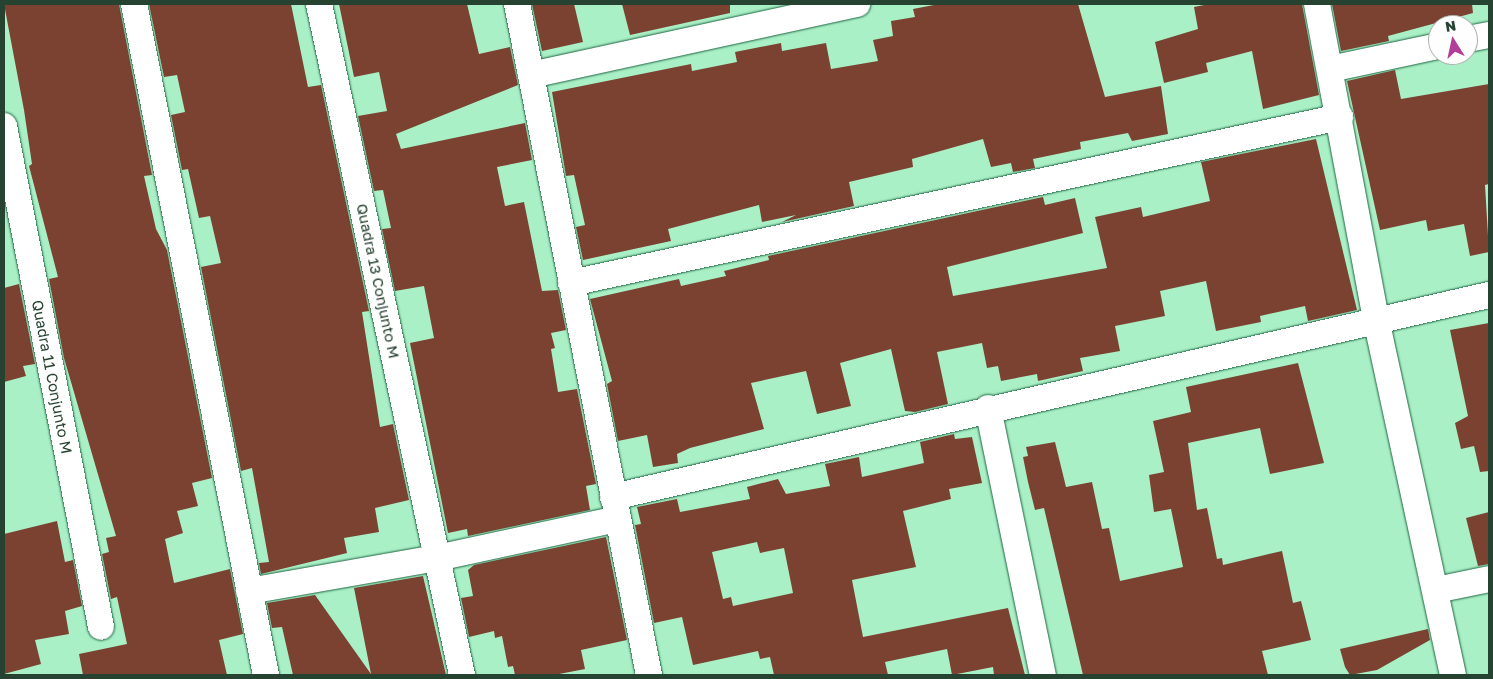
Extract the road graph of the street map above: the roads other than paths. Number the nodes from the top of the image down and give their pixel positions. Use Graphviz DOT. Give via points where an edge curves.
graph roads {
  1 [pos="134,4"];
  2 [pos="319,4"];
  3 [pos="517,4"];
  4 [pos="858,4"];
  5 [pos="1317,4"];
  6 [pos="1428,48"];
  7 [pos="1330,68"];
  8 [pos="531,75"];
  9 [pos="1340,117"];
  10 [pos="4,126"];
  11 [pos="571,283"];
  12 [pos="1489,295"];
  13 [pos="1376,319"];
  14 [pos="988,408"];
  15 [pos="615,508"];
  16 [pos="437,558"];
  17 [pos="1489,579"];
  18 [pos="1436,590"];
  19 [pos="249,591"];
  20 [pos="101,627"];
  21 [pos="266,675"];
  22 [pos="462,675"];
  23 [pos="649,675"];
  24 [pos="1043,675"];
  25 [pos="1453,675"];
  1 -- 19 [label="street"];
  2 -- 16 [label="street, Quadra 13 Conjunto M"];
  3 -- 8 [label="street"];
  4 -- 8 [label="street"];
  5 -- 7 [label="street"];
  6 -- 7 [label="street"];
  7 -- 9 [label="street"];
  8 -- 11 [label="street"];
  9 -- 11 [label="street"];
  9 -- 13 [label="street"];
  10 -- 20 [label="street, Quadra 11 Conjunto M"];
  11 -- 15 [label="street"];
  12 -- 13 [label="street"];
  13 -- 14 [label="street"];
  13 -- 18 [label="street"];
  14 -- 15 [label="street"];
  14 -- 24 [label="street"];
  15 -- 16 [label="street"];
  15 -- 23 [label="street"];
  16 -- 19 [label="street"];
  16 -- 22 [label="street, Quadra 13 Conjunto M"];
  17 -- 18 [label="street"];
  18 -- 25 [label="street"];
  19 -- 21 [label="street"];
}
